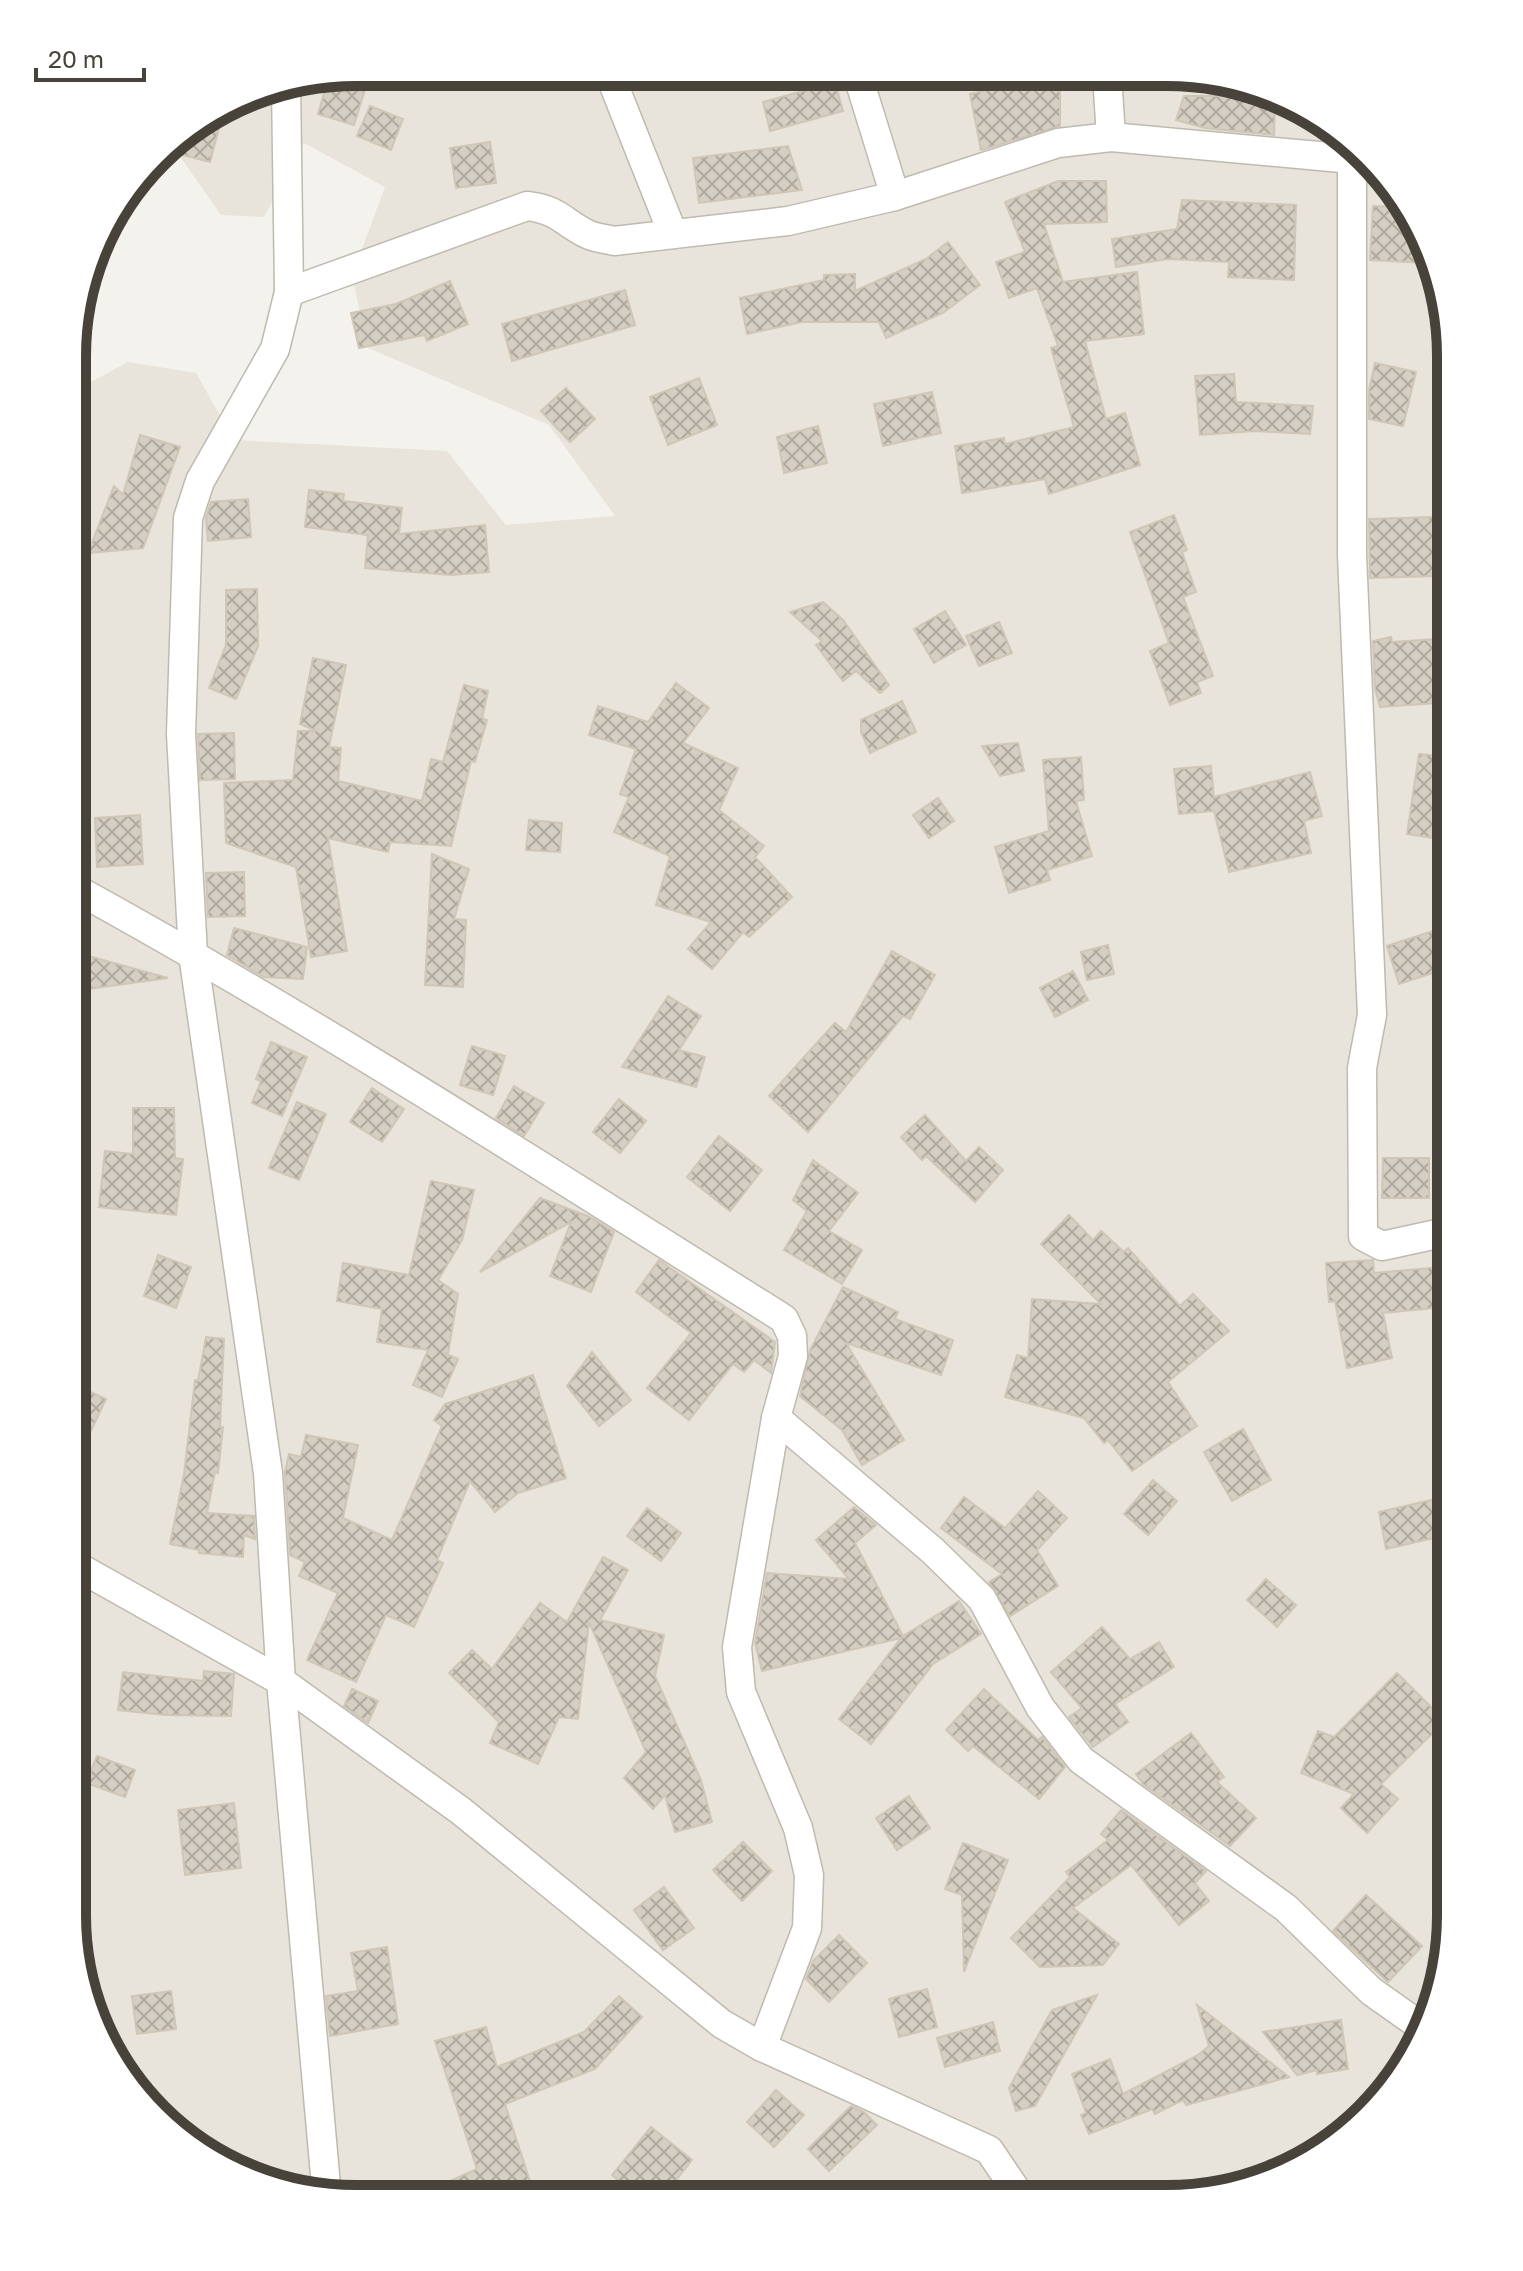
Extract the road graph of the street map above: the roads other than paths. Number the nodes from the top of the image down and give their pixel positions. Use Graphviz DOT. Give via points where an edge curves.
graph roads {
  1 [pos="861,86"];
  2 [pos="1108,86"];
  3 [pos="614,87"];
  4 [pos="286,95"];
  5 [pos="1111,137"];
  6 [pos="1343,152"];
  7 [pos="1352,160"];
  8 [pos="895,196"];
  9 [pos="673,234"];
  10 [pos="289,292"];
  11 [pos="86,895"];
  12 [pos="193,954"];
  13 [pos="1436,1234"];
  14 [pos="776,1418"];
  15 [pos="86,1571"];
  16 [pos="281,1681"];
  17 [pos="1414,2022"];
  18 [pos="762,2047"];
  19 [pos="326,2183"];
  20 [pos="1013,2185"];
  1 -- 8 [label="street"];
  2 -- 5 [label="street"];
  3 -- 9 [label="street"];
  4 -- 10 [label="street"];
  5 -- 6 [label="street"];
  5 -- 8 [label="street" via="1058,143"];
  7 -- 13 [label="street" via="1352,555 1372,1015 1362,1068 1363,1236 1382,1246"];
  8 -- 9 [label="street" via="788,221"];
  9 -- 10 [label="street" via="614,241 587,234 545,208 527,206"];
  10 -- 12 [label="street" via="275,349 200,481 188,518 181,734"];
  11 -- 12 [label="street"];
  12 -- 14 [label="street" via="784,1319 793,1356"];
  12 -- 16 [label="street" via="268,1473"];
  14 -- 17 [label="street" via="982,1599 1040,1707 1081,1760 1286,1908 1371,1991"];
  14 -- 18 [label="street" via="737,1647 741,1692 798,1828 809,1875 807,1928"];
  15 -- 16 [label="street"];
  16 -- 18 [label="street" via="461,1811 722,2024"];
  16 -- 19 [label="street"];
  18 -- 20 [label="street" via="989,2150"];
}
